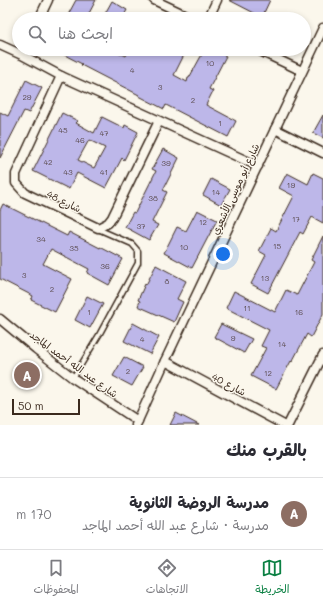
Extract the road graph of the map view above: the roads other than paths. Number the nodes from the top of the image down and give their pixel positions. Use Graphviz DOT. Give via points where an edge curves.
graph roads {
  1 [pos="48,0"];
  2 [pos="154,0"];
  3 [pos="217,0"];
  4 [pos="42,12"];
  5 [pos="179,12"];
  6 [pos="211,12"];
  7 [pos="323,28"];
  8 [pos="0,45"];
  9 [pos="12,49"];
  10 [pos="311,53"];
  11 [pos="29,56"];
  12 [pos="270,56"];
  13 [pos="310,56"];
  14 [pos="302,72"];
  15 [pos="61,76"];
  16 [pos="159,121"];
  17 [pos="275,129"];
  18 [pos="323,152"];
  19 [pos="258,166"];
  20 [pos="98,228"];
  21 [pos="0,320"];
  22 [pos="323,355"];
  23 [pos="164,362"];
  24 [pos="73,378"];
  25 [pos="137,423"];
  26 [pos="284,425"];
  27 [pos="288,425"];
  1 -- 4 [label="street"];
  2 -- 5 [label="street"];
  3 -- 6 [label="street"];
  7 -- 10 [label="street, شارع أبو موسى الأشعري"];
  8 -- 9 [label="street"];
  11 -- 15 [label="street"];
  12 -- 14 [label="street"];
  13 -- 14 [label="street, شارع أبو موسى الأشعري"];
  14 -- 17 [label="street, شارع أبو موسى الأشعري"];
  15 -- 16 [label="street"];
  15 -- 20 [label="street, شارع 48" via="16,174 16,183 25,193"];
  16 -- 19 [label="street"];
  16 -- 20 [label="street" via="112,218"];
  17 -- 18 [label="street"];
  17 -- 19 [label="street, شارع أبو موسى الأشعري"];
  19 -- 23 [label="street, شارع أبو موسى الأشعري"];
  20 -- 24 [label="lane" via="132,244 138,251 138,263"];
  21 -- 24 [label="street, شارع عبد الله أحمد الماجد"];
  22 -- 27 [label="street"];
  23 -- 25 [label="street, شارع أبو موسى الأشعري"];
  23 -- 26 [label="street, شارع 40"];
  24 -- 25 [label="street, شارع عبد الله أحمد الماجد"];
}
